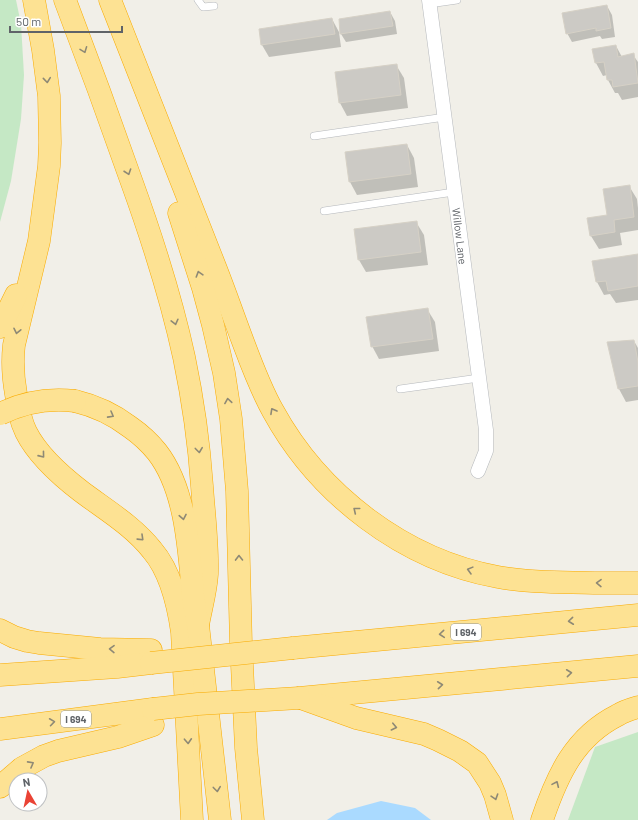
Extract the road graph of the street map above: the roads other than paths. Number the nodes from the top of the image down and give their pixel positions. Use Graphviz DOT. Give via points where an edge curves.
graph roads {
  1 [pos="34,0"];
  2 [pos="65,0"];
  3 [pos="110,0"];
  4 [pos="198,0"];
  5 [pos="457,0"];
  6 [pos="429,2"];
  7 [pos="214,6"];
  8 [pos="445,117"];
  9 [pos="314,136"];
  10 [pos="46,184"];
  11 [pos="454,192"];
  12 [pos="324,211"];
  13 [pos="0,327"];
  14 [pos="479,378"];
  15 [pos="400,389"];
  16 [pos="0,414"];
  17 [pos="478,471"];
  18 [pos="638,583"];
  19 [pos="240,597"];
  20 [pos="638,615"];
  21 [pos="198,625"];
  22 [pos="0,630"];
  23 [pos="151,657"];
  24 [pos="638,666"];
  25 [pos="0,675"];
  26 [pos="299,698"];
  27 [pos="638,707"];
  28 [pos="153,717"];
  29 [pos="0,729"];
  30 [pos="0,787"];
  31 [pos="192,820"];
  32 [pos="220,820"];
  33 [pos="254,820"];
  34 [pos="268,820"];
  35 [pos="502,820"];
  36 [pos="542,820"];
  1 -- 10 [label="highway, one-way" via="49,96 50,143"];
  2 -- 21 [label="highway, one-way" via="143,213 184,356 199,454 206,548 207,574"];
  18 -- 3 [label="highway, one-way" via="532,581 496,576 448,563 408,545 370,521 315,472 272,411 257,377"];
  19 -- 3 [label="highway, one-way" via="234,443 219,349 197,267"];
  4 -- 7 [label="lane" via="203,7"];
  5 -- 6 [label="lane"];
  6 -- 8 [label="street, Willow Lane"];
  8 -- 9 [label="lane"];
  8 -- 11 [label="street, Willow Lane"];
  10 -- 13 [label="highway" via="33,242 13,301"];
  10 -- 31 [label="highway, one-way" via="39,241 14,345 13,378 18,408 27,433 45,459 140,536 153,551 168,578 182,632"];
  11 -- 12 [label="lane"];
  11 -- 14 [label="street, Willow Lane"];
  14 -- 15 [label="lane"];
  14 -- 17 [label="street, Willow Lane" via="486,430 486,451"];
  16 -- 21 [label="highway, one-way, bridge" via="32,402 75,401 112,414 149,443 168,471 184,519"];
  19 -- 33 [label="highway" via="246,748"];
  19 -- 34 [label="highway" via="254,740"];
  20 -- 23 [label="highway, I 694, one-way, bridge" via="293,648"];
  21 -- 32 [label="highway, one-way"];
  23 -- 22 [label="highway, one-way" via="39,643 14,637"];
  23 -- 25 [label="highway, I 694" via="109,667"];
  26 -- 24 [label="highway, I 694, one-way"];
  26 -- 28 [label="highway, I 694, bridge" via="198,704"];
  26 -- 35 [label="highway, one-way" via="356,718 424,734 460,751 476,763 490,783"];
  36 -- 27 [label="highway, one-way" via="562,771 578,746 603,723"];
  29 -- 28 [label="highway, I 694, one-way"];
  30 -- 28 [label="highway, one-way" via="22,768 44,756 58,750 118,737"];
}
